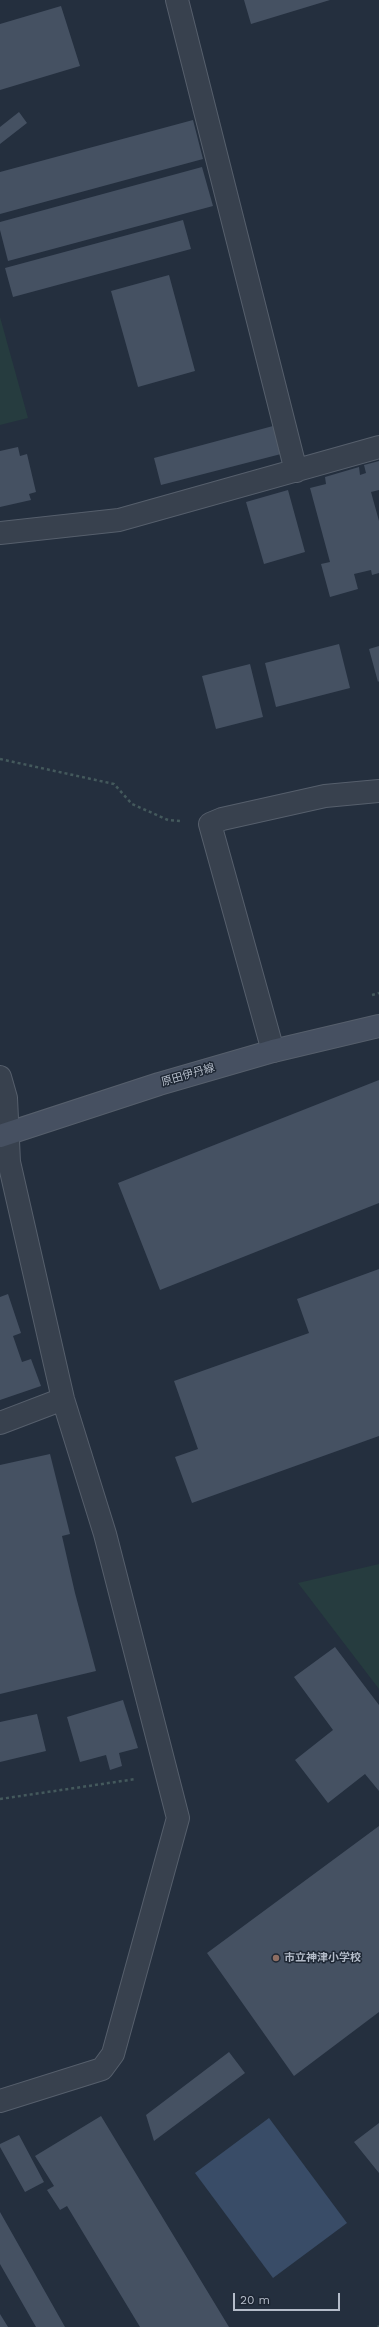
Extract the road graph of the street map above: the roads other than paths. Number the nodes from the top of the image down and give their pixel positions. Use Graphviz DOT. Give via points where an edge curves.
graph roads {
  1 [pos="177,0"];
  2 [pos="379,447"];
  3 [pos="296,471"];
  4 [pos="0,533"];
  5 [pos="379,791"];
  6 [pos="379,1026"];
  7 [pos="273,1051"];
  8 [pos="0,1077"];
  9 [pos="4,1134"];
  10 [pos="62,1399"];
  11 [pos="0,1423"];
  12 [pos="0,2101"];
  1 -- 3 [label="street"];
  2 -- 3 [label="street"];
  3 -- 4 [label="street" via="119,520"];
  5 -- 7 [label="street" via="326,796 222,819 210,824"];
  6 -- 7 [label="street, 原田伊丹線"];
  7 -- 9 [label="street, 原田伊丹線" via="159,1084"];
  8 -- 9 [label="street" via="6,1098"];
  9 -- 10 [label="street"];
  10 -- 11 [label="street"];
  10 -- 12 [label="street" via="105,1534 178,1818 112,2054 102,2069"];
}
